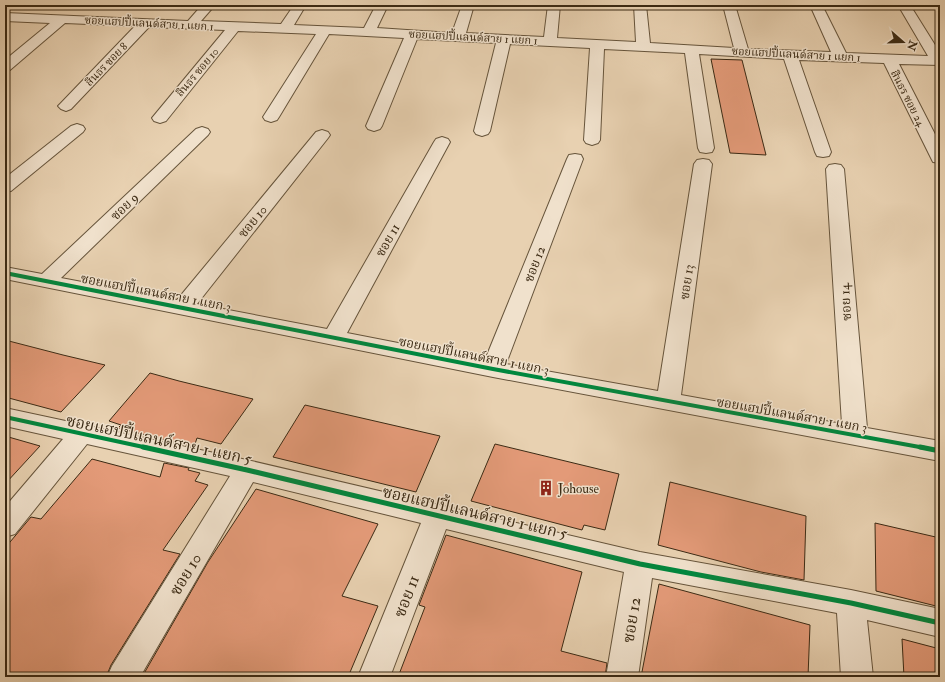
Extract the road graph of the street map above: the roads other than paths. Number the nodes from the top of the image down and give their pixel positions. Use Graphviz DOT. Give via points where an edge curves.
graph roads {
  1 [pos="33,5"];
  2 [pos="209,5"];
  3 [pos="300,5"];
  4 [pos="382,5"];
  5 [pos="468,5"];
  6 [pos="554,5"];
  7 [pos="640,5"];
  8 [pos="729,5"];
  9 [pos="816,5"];
  10 [pos="904,5"];
  11 [pos="115,10"];
  12 [pos="10,17"];
  13 [pos="61,20"];
  14 [pos="104,20"];
  15 [pos="146,22"];
  16 [pos="191,25"];
  17 [pos="234,27"];
  18 [pos="285,28"];
  19 [pos="325,30"];
  20 [pos="368,32"];
  21 [pos="412,34"];
  22 [pos="458,36"];
  23 [pos="504,39"];
  24 [pos="550,41"];
  25 [pos="597,45"];
  26 [pos="643,47"];
  27 [pos="691,50"];
  28 [pos="742,52"];
  29 [pos="790,55"];
  30 [pos="840,56"];
  31 [pos="889,58"];
  32 [pos="939,61"];
  33 [pos="5,66"];
  34 [pos="66,106"];
  35 [pos="271,117"];
  36 [pos="160,118"];
  37 [pos="374,126"];
  38 [pos="77,129"];
  39 [pos="482,131"];
  40 [pos="202,132"];
  41 [pos="322,135"];
  42 [pos="592,140"];
  43 [pos="442,142"];
  44 [pos="824,152"];
  45 [pos="939,158"];
  46 [pos="575,159"];
  47 [pos="835,169"];
  48 [pos="5,187"];
  49 [pos="5,273"];
  50 [pos="46,281"];
  51 [pos="183,307"];
  52 [pos="333,338"];
  53 [pos="493,369"];
  54 [pos="668,401"];
  55 [pos="5,418"];
  56 [pos="81,434"];
  57 [pos="855,436"];
  58 [pos="940,451"];
  59 [pos="247,470"];
  60 [pos="438,515"];
  61 [pos="5,526"];
  62 [pos="640,564"];
  63 [pos="851,603"];
  64 [pos="940,623"];
  65 [pos="123,677"];
  66 [pos="374,677"];
  67 [pos="622,677"];
  68 [pos="857,677"];
  1 -- 12 [label="street"];
  2 -- 16 [label="street"];
  3 -- 18 [label="street"];
  4 -- 20 [label="street"];
  5 -- 22 [label="street"];
  6 -- 24 [label="street"];
  7 -- 26 [label="street"];
  8 -- 28 [label="street"];
  9 -- 30 [label="street"];
  10 -- 32 [label="street"];
  11 -- 14 [label="street"];
  12 -- 13 [label="street, ซอยแฮปปี้แลนด์สาย 1 แยก 1"];
  13 -- 14 [label="street, ซอยแฮปปี้แลนด์สาย 1 แยก 1"];
  13 -- 33 [label="street"];
  14 -- 15 [label="street, ซอยแฮปปี้แลนด์สาย 1 แยก 1"];
  15 -- 16 [label="street, ซอยแฮปปี้แลนด์สาย 1 แยก 1"];
  15 -- 34 [label="street, สินธร ซอย 8"];
  16 -- 17 [label="street, ซอยแฮปปี้แลนด์สาย 1 แยก 1"];
  17 -- 18 [label="street, ซอยแฮปปี้แลนด์สาย 1 แยก 1"];
  17 -- 36 [label="street, สินธร ซอย 10"];
  18 -- 19 [label="street, ซอยแฮปปี้แลนด์สาย 1 แยก 1"];
  19 -- 20 [label="street, ซอยแฮปปี้แลนด์สาย 1 แยก 1"];
  19 -- 35 [label="street"];
  20 -- 21 [label="street, ซอยแฮปปี้แลนด์สาย 1 แยก 1"];
  21 -- 22 [label="street, ซอยแฮปปี้แลนด์สาย 1 แยก 1"];
  21 -- 37 [label="street"];
  22 -- 23 [label="street, ซอยแฮปปี้แลนด์สาย 1 แยก 1"];
  23 -- 24 [label="street, ซอยแฮปปี้แลนด์สาย 1 แยก 1"];
  23 -- 39 [label="street"];
  24 -- 25 [label="street, ซอยแฮปปี้แลนด์สาย 1 แยก 1"];
  25 -- 26 [label="street, ซอยแฮปปี้แลนด์สาย 1 แยก 1"];
  25 -- 42 [label="street"];
  26 -- 27 [label="street, ซอยแฮปปี้แลนด์สาย 1 แยก 1"];
  27 -- 28 [label="street, ซอยแฮปปี้แลนด์สาย 1 แยก 1"];
  27 -- 54 [label="street, ซอย 13" via="705,156"];
  28 -- 29 [label="street, ซอยแฮปปี้แลนด์สาย 1 แยก 1"];
  29 -- 30 [label="street, ซอยแฮปปี้แลนด์สาย 1 แยก 1"];
  29 -- 44 [label="street"];
  30 -- 31 [label="street, ซอยแฮปปี้แลนด์สาย 1 แยก 1"];
  31 -- 32 [label="street, ซอยแฮปปี้แลนด์สาย 1 แยก 1"];
  31 -- 45 [label="street, สินธร ซอย 24"];
  38 -- 48 [label="street"];
  40 -- 50 [label="street, ซอย 9"];
  41 -- 51 [label="street, ซอย 10"];
  43 -- 52 [label="street, ซอย 11"];
  46 -- 53 [label="street, ซอย 12"];
  47 -- 57 [label="street, ซอย 14"];
  49 -- 50 [label="street, ซอยแฮปปี้แลนด์สาย 1 แยก 3"];
  50 -- 51 [label="street, ซอยแฮปปี้แลนด์สาย 1 แยก 3"];
  51 -- 52 [label="street, ซอยแฮปปี้แลนด์สาย 1 แยก 3"];
  52 -- 53 [label="street, ซอยแฮปปี้แลนด์สาย 1 แยก 3"];
  53 -- 54 [label="street, ซอยแฮปปี้แลนด์สาย 1 แยก 3"];
  54 -- 57 [label="street, ซอยแฮปปี้แลนด์สาย 1 แยก 3"];
  55 -- 56 [label="street, ซอยแฮปปี้แลนด์สาย 1 แยก 5"];
  56 -- 59 [label="street, ซอยแฮปปี้แลนด์สาย 1 แยก 5"];
  56 -- 61 [label="street"];
  57 -- 58 [label="street, ซอยแฮปปี้แลนด์สาย 1 แยก 3"];
  59 -- 60 [label="street, ซอยแฮปปี้แลนด์สาย 1 แยก 5"];
  59 -- 65 [label="street, ซอย 10"];
  60 -- 62 [label="street, ซอยแฮปปี้แลนด์สาย 1 แยก 5"];
  60 -- 66 [label="street, ซอย 11"];
  62 -- 63 [label="street, ซอยแฮปปี้แลนด์สาย 1 แยก 5"];
  62 -- 67 [label="street, ซอย 12"];
  63 -- 64 [label="street, ซอยแฮปปี้แลนด์สาย 1 แยก 5"];
  63 -- 68 [label="street"];
}
